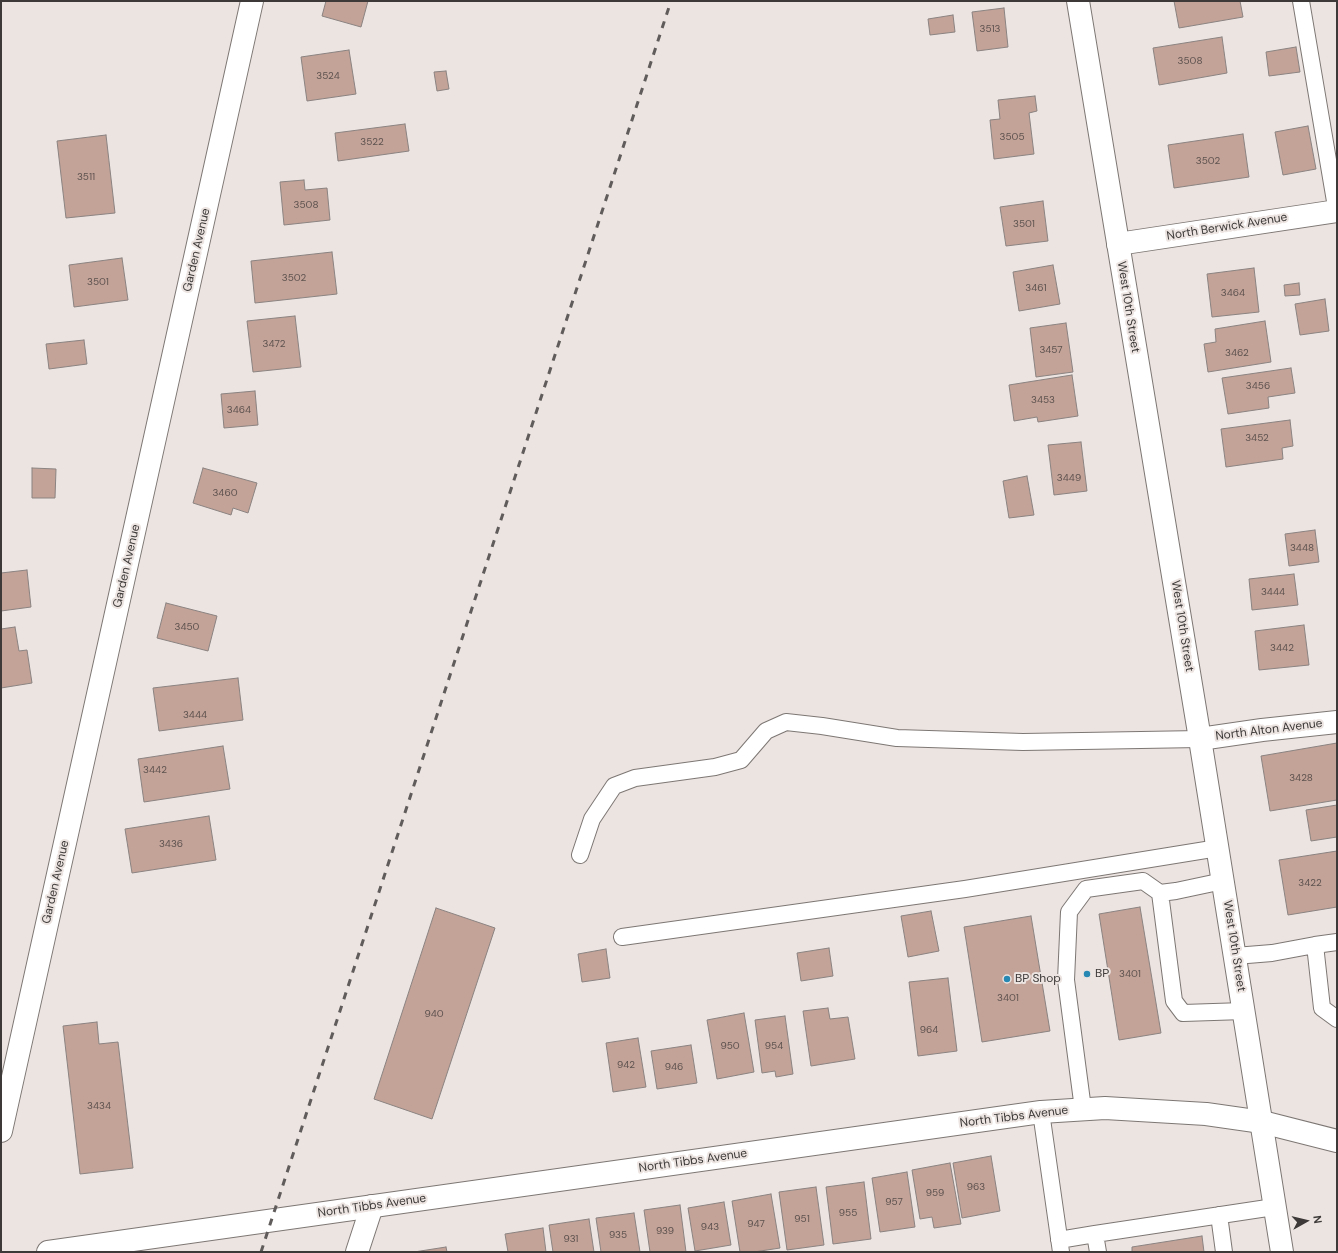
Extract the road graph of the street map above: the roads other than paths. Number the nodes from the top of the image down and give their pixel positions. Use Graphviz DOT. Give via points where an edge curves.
graph roads {
  1 [pos="252,1"];
  2 [pos="1078,1"];
  3 [pos="1301,1"];
  4 [pos="1337,212"];
  5 [pos="1118,244"];
  6 [pos="1337,722"];
  7 [pos="1200,739"];
  8 [pos="1218,848"];
  9 [pos="580,855"];
  10 [pos="1223,881"];
  11 [pos="1160,893"];
  12 [pos="622,937"];
  13 [pos="1337,942"];
  14 [pos="1315,945"];
  15 [pos="1235,956"];
  16 [pos="1244,1011"];
  17 [pos="1337,1019"];
  18 [pos="1083,1109"];
  19 [pos="1040,1112"];
  20 [pos="1262,1122"];
  21 [pos="1,1131"];
  22 [pos="1337,1141"];
  23 [pos="372,1206"];
  24 [pos="1274,1207"];
  25 [pos="1219,1216"];
  26 [pos="1096,1234"];
  27 [pos="1060,1246"];
  28 [pos="48,1252"];
  29 [pos="357,1252"];
  30 [pos="1098,1252"];
  31 [pos="1224,1252"];
  32 [pos="1282,1252"];
  1 -- 21 [label="street, Garden Avenue"];
  2 -- 5 [label="street, West 10th Street"];
  3 -- 4 [label="lane"];
  4 -- 5 [label="street, North Berwick Avenue"];
  5 -- 7 [label="street, West 10th Street"];
  6 -- 7 [label="street, North Alton Avenue"];
  7 -- 8 [label="street, West 10th Street"];
  7 -- 9 [label="lane" via="1023,742 896,738 786,722 766,731 741,760 715,767 635,778 614,786 592,819"];
  8 -- 10 [label="street, West 10th Street"];
  8 -- 12 [label="lane" via="965,889"];
  10 -- 11 [label="lane"];
  10 -- 15 [label="street, West 10th Street"];
  11 -- 16 [label="lane" via="1174,1001 1183,1013"];
  11 -- 18 [label="lane" via="1143,881 1086,889 1069,912 1066,980"];
  13 -- 14 [label="lane"];
  14 -- 15 [label="lane" via="1272,953"];
  14 -- 17 [label="lane" via="1322,1008"];
  15 -- 16 [label="street, West 10th Street"];
  16 -- 20 [label="street, West 10th Street"];
  18 -- 19 [label="street, North Tibbs Avenue"];
  18 -- 20 [label="street, North Tibbs Avenue" via="1190,1112"];
  19 -- 23 [label="street, North Tibbs Avenue"];
  19 -- 27 [label="lane"];
  20 -- 22 [label="street, North Tibbs Avenue"];
  20 -- 24 [label="street, West 10th Street"];
  23 -- 28 [label="street, North Tibbs Avenue"];
  23 -- 29 [label="street"];
  24 -- 25 [label="lane"];
  24 -- 32 [label="street, West 10th Street"];
  25 -- 26 [label="lane"];
  25 -- 31 [label="lane"];
  26 -- 27 [label="lane"];
  26 -- 30 [label="lane"];
}
